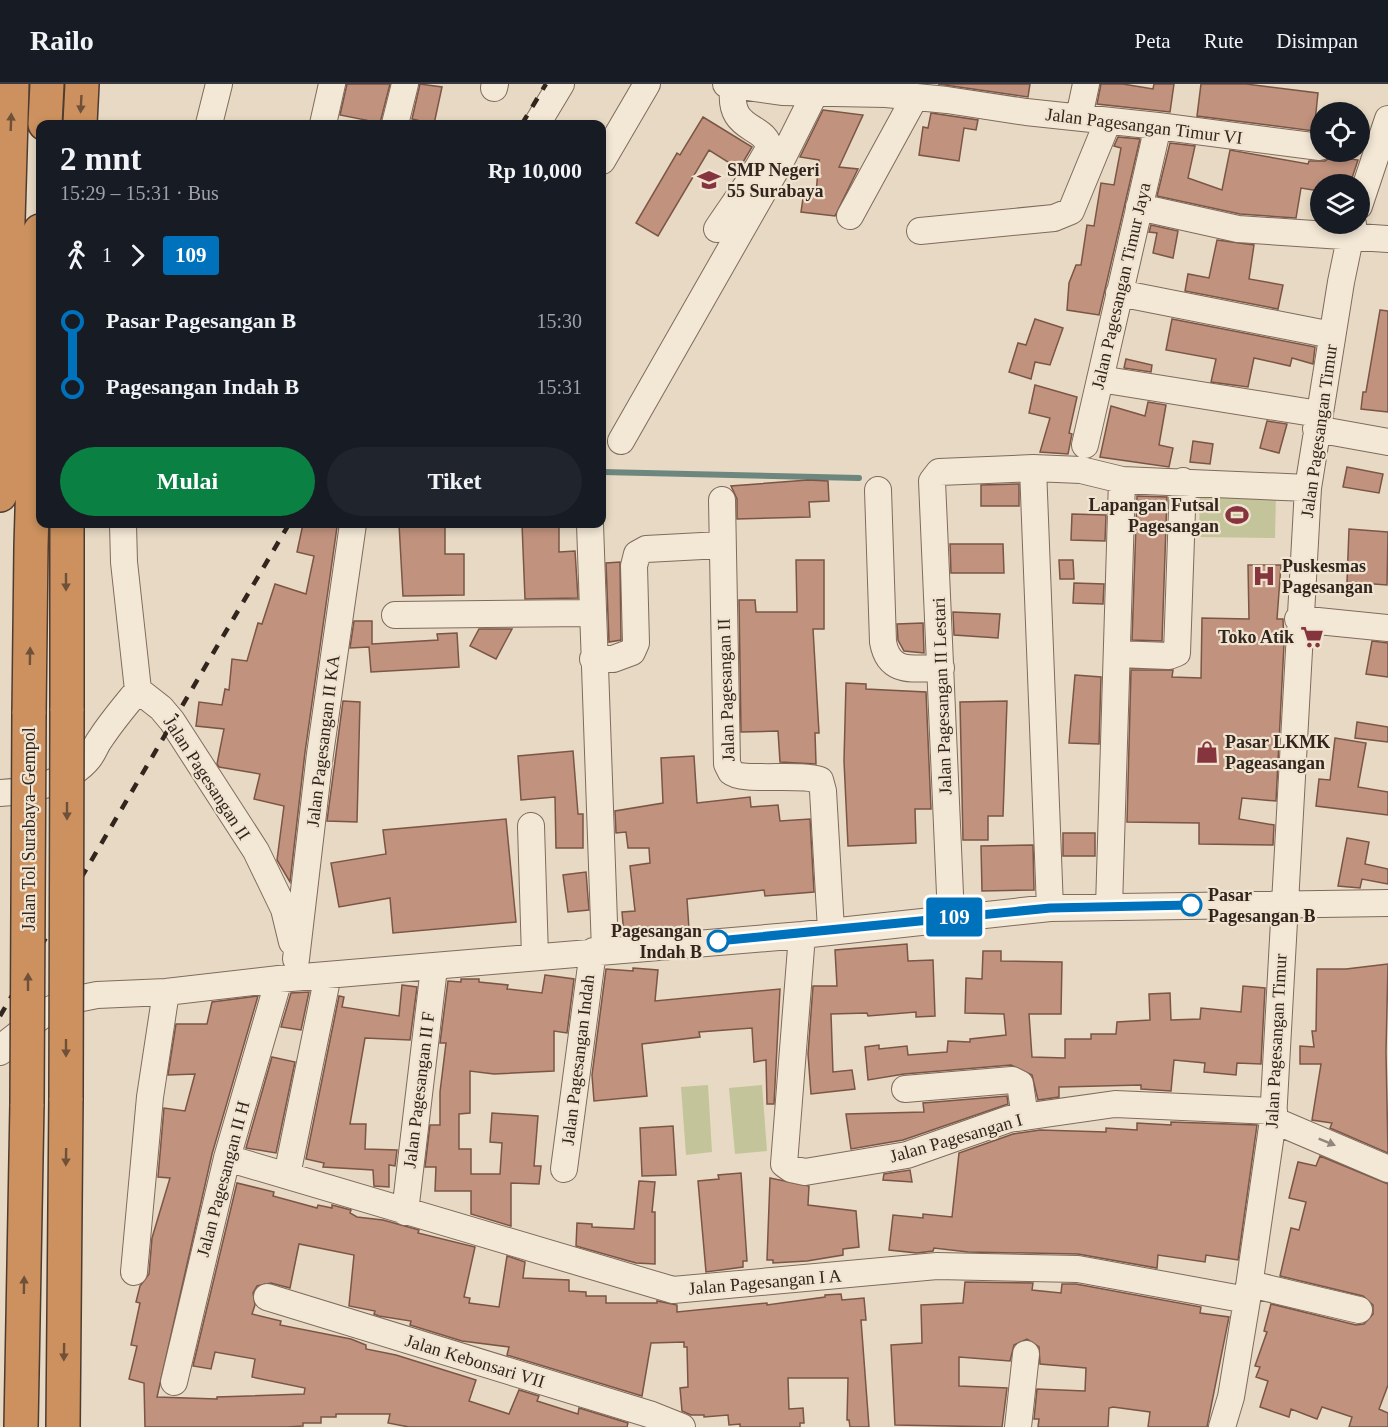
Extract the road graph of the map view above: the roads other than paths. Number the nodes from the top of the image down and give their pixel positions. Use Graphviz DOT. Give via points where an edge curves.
graph roads {
  1 [pos="12,84"];
  2 [pos="47,84"];
  3 [pos="82,84"];
  4 [pos="219,84"];
  5 [pos="332,84"];
  6 [pos="405,84"];
  7 [pos="561,84"];
  8 [pos="647,84"];
  9 [pos="1086,84"];
  10 [pos="731,85"];
  11 [pos="887,89"];
  12 [pos="815,93"];
  13 [pos="971,94"];
  14 [pos="915,97"];
  15 [pos="1079,117"];
  16 [pos="1388,119"];
  17 [pos="45,120"];
  18 [pos="80,120"];
  19 [pos="210,120"];
  20 [pos="324,120"];
  21 [pos="396,120"];
  22 [pos="539,120"];
  23 [pos="1108,121"];
  24 [pos="1158,126"];
  25 [pos="1310,146"];
  26 [pos="1370,146"];
  27 [pos="606,154"];
  28 [pos="1139,207"];
  29 [pos="850,216"];
  30 [pos="717,229"];
  31 [pos="1310,229"];
  32 [pos="920,231"];
  33 [pos="1350,234"];
  34 [pos="1370,234"];
  35 [pos="1388,239"];
  36 [pos="1119,292"];
  37 [pos="1332,335"];
  38 [pos="36,371"];
  39 [pos="1100,380"];
  40 [pos="1318,422"];
  41 [pos="621,441"];
  42 [pos="1388,442"];
  43 [pos="1083,458"];
  44 [pos="1033,468"];
  45 [pos="1122,480"];
  46 [pos="1183,481"];
  47 [pos="1308,488"];
  48 [pos="878,490"];
  49 [pos="0,495"];
  50 [pos="722,500"];
  51 [pos="67,528"];
  52 [pos="123,528"];
  53 [pos="352,528"];
  54 [pos="590,528"];
  55 [pos="721,545"];
  56 [pos="591,613"];
  57 [pos="395,615"];
  58 [pos="1298,619"];
  59 [pos="1388,628"];
  60 [pos="1117,654"];
  61 [pos="593,659"];
  62 [pos="941,668"];
  63 [pos="138,690"];
  64 [pos="0,793"];
  65 [pos="531,826"];
  66 [pos="1388,903"];
  67 [pos="1285,904"];
  68 [pos="1109,907"];
  69 [pos="1050,908"];
  70 [pos="951,917"];
  71 [pos="831,930"];
  72 [pos="802,934"];
  73 [pos="599,951"];
  74 [pos="535,957"];
  75 [pos="434,968"];
  76 [pos="292,972"];
  77 [pos="328,975"];
  78 [pos="166,992"];
  79 [pos="0,1052"];
  80 [pos="905,1089"];
  81 [pos="1274,1115"];
  82 [pos="1025,1117"];
  83 [pos="227,1158"];
  84 [pos="564,1169"];
  85 [pos="1388,1169"];
  86 [pos="287,1175"];
  87 [pos="405,1212"];
  88 [pos="134,1272"];
  89 [pos="1248,1292"];
  90 [pos="267,1298"];
  91 [pos="1359,1310"];
  92 [pos="1026,1354"];
  93 [pos="174,1382"];
  94 [pos="651,1421"];
  95 [pos="21,1427"];
  96 [pos="63,1427"];
  97 [pos="682,1427"];
  98 [pos="1018,1427"];
  99 [pos="1222,1427"];
  49 -- 1 [label="highway, one-way"];
  2 -- 17 [label="highway"];
  3 -- 18 [label="highway, one-way"];
  4 -- 19 [label="street"];
  5 -- 20 [label="street"];
  6 -- 21 [label="street"];
  7 -- 22 [label="street"];
  8 -- 27 [label="street"];
  9 -- 15 [label="street"];
  10 -- 12 [label="street, Jalan Pagesangan Timur VI"];
  10 -- 30 [label="street" via="737,117 769,148 752,182"];
  11 -- 12 [label="street, Jalan Pagesangan Timur VI"];
  11 -- 14 [label="street, Jalan Pagesangan Timur VI"];
  12 -- 41 [label="street" via="783,157"];
  13 -- 14 [label="street, Jalan Pagesangan Timur VI"];
  13 -- 15 [label="street, Jalan Pagesangan Timur VI"];
  14 -- 29 [label="street"];
  15 -- 23 [label="street, Jalan Pagesangan Timur VI"];
  16 -- 26 [label="street"];
  23 -- 24 [label="street, Jalan Pagesangan Timur VI"];
  23 -- 32 [label="street" via="1071,211 1054,218"];
  24 -- 25 [label="street, Jalan Pagesangan Timur VI"];
  24 -- 28 [label="street, Jalan Pagesangan Timur Jaya"];
  28 -- 31 [label="street" via="1238,229"];
  28 -- 36 [label="street, Jalan Pagesangan Timur Jaya"];
  33 -- 37 [label="street, Jalan Pagesangan Timur"];
  34 -- 35 [label="street"];
  36 -- 37 [label="street"];
  36 -- 39 [label="street, Jalan Pagesangan Timur Jaya"];
  37 -- 40 [label="street, Jalan Pagesangan Timur"];
  95 -- 38 [label="highway, Jalan Tol Surabaya–Gempol, one-way, bridge"];
  39 -- 40 [label="street"];
  39 -- 43 [label="street, Jalan Pagesangan Timur Jaya"];
  40 -- 42 [label="street"];
  40 -- 47 [label="street, Jalan Pagesangan Timur"];
  43 -- 44 [label="street"];
  43 -- 45 [label="street"];
  44 -- 62 [label="street, Jalan Pagesangan II Lestari" via="939,472 934,476"];
  44 -- 69 [label="street"];
  45 -- 46 [label="street"];
  45 -- 60 [label="street"];
  46 -- 47 [label="street"];
  46 -- 60 [label="street" via="1177,653"];
  47 -- 58 [label="street, Jalan Pagesangan Timur"];
  48 -- 62 [label="street" via="886,658 893,664 914,668"];
  50 -- 55 [label="street, Jalan Pagesangan II"];
  51 -- 96 [label="highway, Jalan Tol Surabaya–Gempol, one-way, bridge"];
  52 -- 63 [label="street"];
  53 -- 76 [label="street, Jalan Pagesangan II KA"];
  54 -- 56 [label="street"];
  55 -- 61 [label="street" via="646,549 637,554 636,643 632,652 613,659"];
  55 -- 71 [label="street, Jalan Pagesangan II" via="727,764 731,772 742,777 806,775 820,780"];
  56 -- 57 [label="street"];
  56 -- 61 [label="street"];
  58 -- 59 [label="street"];
  58 -- 67 [label="street, Jalan Pagesangan Timur"];
  60 -- 68 [label="street"];
  61 -- 73 [label="street"];
  62 -- 70 [label="street, Jalan Pagesangan II Lestari"];
  63 -- 64 [label="street" via="100,738 89,759 58,779"];
  63 -- 76 [label="street, Jalan Pagesangan II" via="172,721 256,851 284,909"];
  65 -- 74 [label="street"];
  66 -- 67 [label="street"];
  67 -- 68 [label="street"];
  67 -- 81 [label="street, Jalan Pagesangan Timur"];
  68 -- 69 [label="street"];
  69 -- 70 [label="street"];
  70 -- 71 [label="street"];
  71 -- 72 [label="street"];
  72 -- 73 [label="street"];
  72 -- 82 [label="street, Jalan Pagesangan I" via="784,1164 805,1172 907,1155 1009,1119"];
  73 -- 74 [label="street"];
  73 -- 84 [label="street, Jalan Pagesangan Indah"];
  74 -- 75 [label="street"];
  75 -- 77 [label="street"];
  75 -- 87 [label="street, Jalan Pagesangan II F"];
  76 -- 77 [label="street"];
  76 -- 78 [label="street"];
  76 -- 83 [label="street, Jalan Pagesangan II H"];
  77 -- 86 [label="street"];
  78 -- 79 [label="street" via="72,1000 49,1010"];
  78 -- 88 [label="street" via="150,1097"];
  80 -- 82 [label="street" via="1012,1080 1020,1084"];
  81 -- 82 [label="street, Jalan Pagesangan I" via="1115,1104"];
  81 -- 85 [label="street, one-way"];
  81 -- 89 [label="street, Jalan Pagesangan Timur"];
  83 -- 86 [label="street, Jalan Pagesangan I A"];
  83 -- 93 [label="street, Jalan Pagesangan II H"];
  86 -- 87 [label="street, Jalan Pagesangan I A"];
  87 -- 89 [label="street, Jalan Pagesangan I A" via="673,1290 937,1266 1078,1269"];
  89 -- 91 [label="street, Jalan Pagesangan I A"];
  89 -- 99 [label="street, Jalan Pagesangan Timur" via="1231,1397"];
  90 -- 94 [label="street, Jalan Kebonsari VII"];
  92 -- 98 [label="street"];
  94 -- 97 [label="street, Jalan Kebonsari VII"];
}
